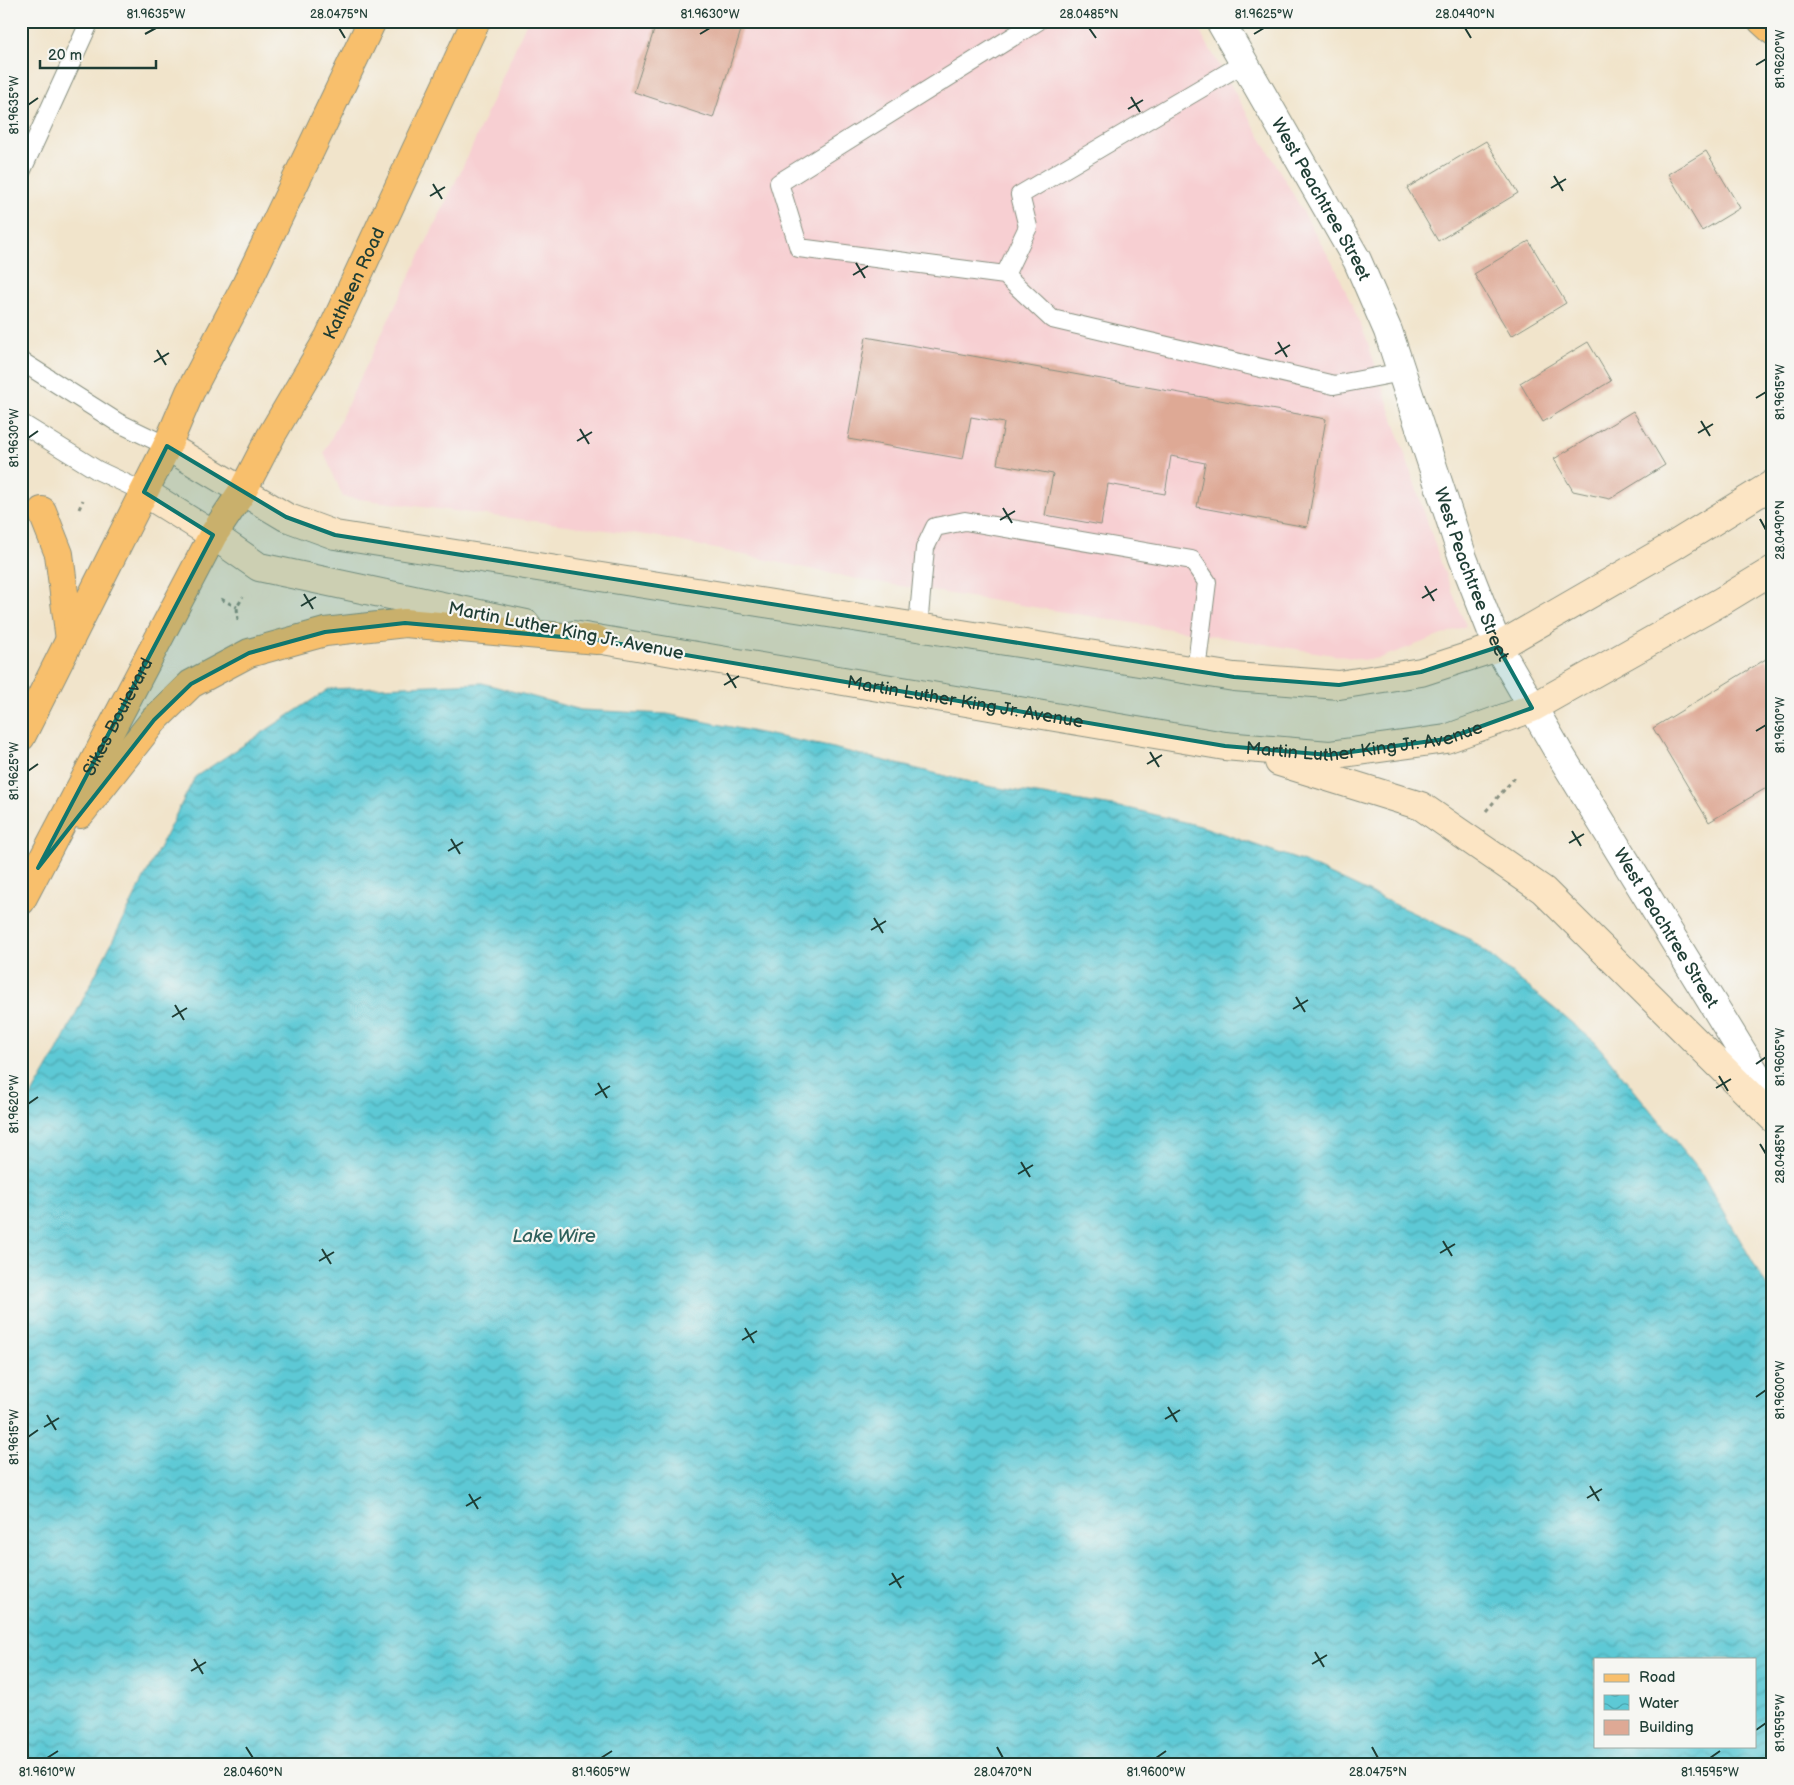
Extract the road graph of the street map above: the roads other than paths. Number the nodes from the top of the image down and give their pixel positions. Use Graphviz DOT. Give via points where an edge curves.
graph roads {
  1 [pos="90,21"];
  2 [pos="372,21"];
  3 [pos="476,21"];
  4 [pos="1038,21"];
  5 [pos="1220,21"];
  6 [pos="1762,21"];
  7 [pos="1773,31"];
  8 [pos="1244,63"];
  9 [pos="21,172"];
  10 [pos="1004,275"];
  11 [pos="21,362"];
  12 [pos="1402,372"];
  13 [pos="21,423"];
  14 [pos="168,446"];
  15 [pos="1773,484"];
  16 [pos="144,492"];
  17 [pos="242,492"];
  18 [pos="42,511"];
  19 [pos="213,535"];
  20 [pos="1773,570"];
  21 [pos="918,627"];
  22 [pos="70,640"];
  23 [pos="597,640"];
  24 [pos="1498,647"];
  25 [pos="1196,671"];
  26 [pos="1532,708"];
  27 [pos="21,737"];
  28 [pos="1225,746"];
  29 [pos="38,868"];
  30 [pos="21,901"];
  31 [pos="1773,1102"];
  32 [pos="1773,1118"];
  1 -- 9 [label="lane"];
  2 -- 14 [label="main road" via="246,287 190,392"];
  3 -- 17 [label="main road, Kathleen Road" via="329,337"];
  4 -- 10 [label="lane" via="779,183 799,248"];
  5 -- 8 [label="street, West Peachtree Street"];
  6 -- 7 [label="main road"];
  8 -- 10 [label="lane" via="1020,195 1028,227"];
  8 -- 12 [label="street, West Peachtree Street" via="1357,260"];
  10 -- 12 [label="lane" via="1052,319 1334,385"];
  11 -- 14 [label="lane" via="117,422"];
  12 -- 24 [label="street, West Peachtree Street" via="1463,558"];
  13 -- 16 [label="lane" via="97,470"];
  14 -- 16 [label="main road"];
  14 -- 17 [label="main road"];
  15 -- 24 [label="main road"];
  16 -- 19 [label="main road, Martin Luther King Jr. Avenue"];
  16 -- 22 [label="main road"];
  17 -- 19 [label="main road, Kathleen Road"];
  17 -- 21 [label="main road" via="286,517 334,535"];
  18 -- 22 [label="main road" via="60,554"];
  19 -- 23 [label="main road, Martin Luther King Jr. Avenue" via="259,567"];
  19 -- 29 [label="main road, Sikes Boulevard"];
  20 -- 26 [label="main road, Martin Luther King Jr. Avenue"];
  21 -- 25 [label="main road"];
  21 -- 25 [label="lane" via="925,548 935,527 965,520 1192,560 1207,582"];
  22 -- 27 [label="main road"];
  23 -- 28 [label="main road, Martin Luther King Jr. Avenue"];
  23 -- 29 [label="main road" via="405,623 325,632 250,653 191,684 154,720"];
  24 -- 25 [label="main road" via="1421,672 1339,685"];
  24 -- 26 [label="street, West Peachtree Street"];
  26 -- 28 [label="main road, Martin Luther King Jr. Avenue" via="1446,739 1328,755"];
  26 -- 31 [label="street, West Peachtree Street"];
  28 -- 32 [label="main road" via="1421,806 1542,890"];
  29 -- 30 [label="main road, Sikes Boulevard"];
}
